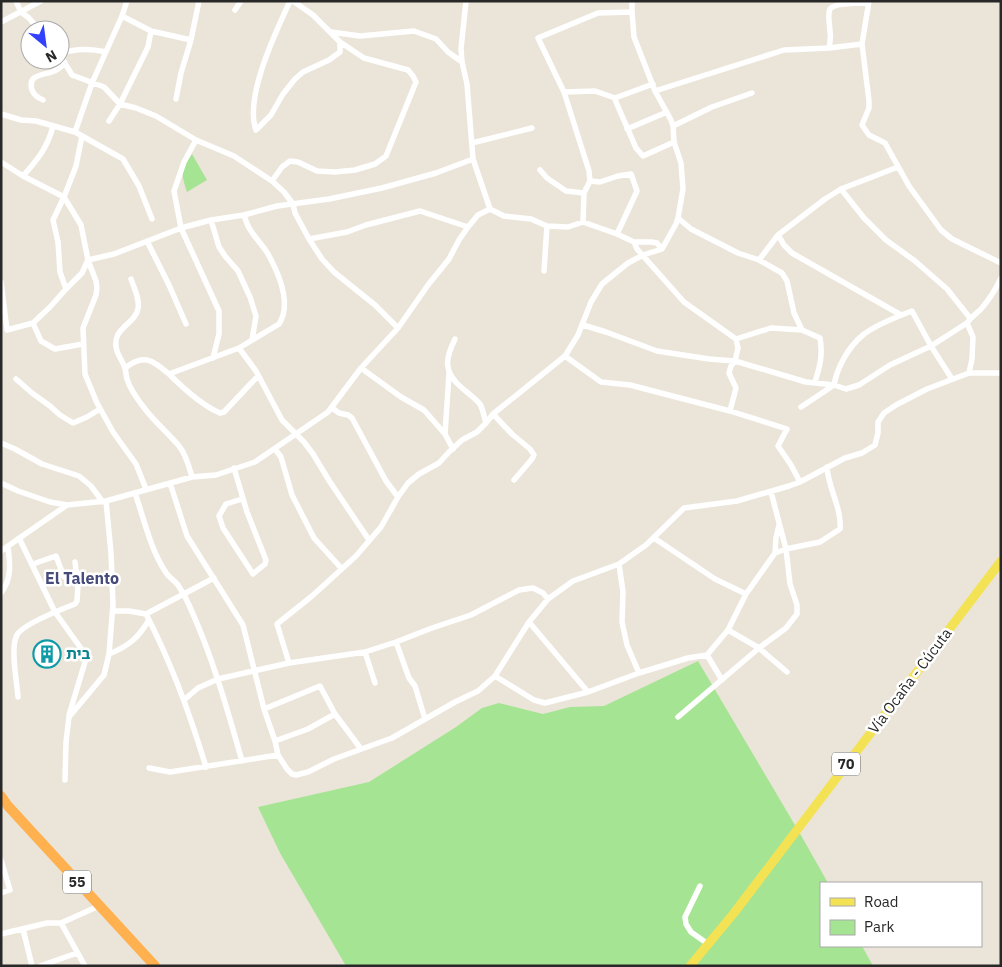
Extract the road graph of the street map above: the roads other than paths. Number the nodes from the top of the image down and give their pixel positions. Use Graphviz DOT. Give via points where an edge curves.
graph roads {
  1 [pos="16,1"];
  2 [pos="41,1"];
  3 [pos="127,1"];
  4 [pos="199,1"];
  5 [pos="241,1"];
  6 [pos="291,1"];
  7 [pos="466,1"];
  8 [pos="632,1"];
  9 [pos="868,2"];
  10 [pos="235,10"];
  11 [pos="21,12"];
  12 [pos="632,12"];
  13 [pos="122,16"];
  14 [pos="31,20"];
  15 [pos="1,22"];
  16 [pos="151,32"];
  17 [pos="330,32"];
  18 [pos="191,40"];
  19 [pos="340,42"];
  20 [pos="862,44"];
  21 [pos="829,48"];
  22 [pos="70,51"];
  23 [pos="106,52"];
  24 [pos="462,62"];
  25 [pos="56,70"];
  26 [pos="69,70"];
  27 [pos="92,83"];
  28 [pos="652,84"];
  29 [pos="655,91"];
  30 [pos="564,92"];
  31 [pos="752,93"];
  32 [pos="615,98"];
  33 [pos="43,100"];
  34 [pos="176,100"];
  35 [pos="120,104"];
  36 [pos="667,112"];
  37 [pos="1,114"];
  38 [pos="109,121"];
  39 [pos="53,126"];
  40 [pos="673,126"];
  41 [pos="532,128"];
  42 [pos="627,129"];
  43 [pos="75,132"];
  44 [pos="82,136"];
  45 [pos="196,140"];
  46 [pos="472,142"];
  47 [pos="674,142"];
  48 [pos="473,159"];
  49 [pos="1,162"];
  50 [pos="898,167"];
  51 [pos="540,170"];
  52 [pos="23,176"];
  53 [pos="272,181"];
  54 [pos="590,181"];
  55 [pos="841,189"];
  56 [pos="584,194"];
  57 [pos="64,197"];
  58 [pos="293,204"];
  59 [pos="490,209"];
  60 [pos="244,215"];
  61 [pos="678,218"];
  62 [pos="152,219"];
  63 [pos="211,220"];
  64 [pos="583,222"];
  65 [pos="547,226"];
  66 [pos="468,227"];
  67 [pos="181,228"];
  68 [pos="617,234"];
  69 [pos="778,235"];
  70 [pos="309,239"];
  71 [pos="147,240"];
  72 [pos="634,242"];
  73 [pos="662,248"];
  74 [pos="643,255"];
  75 [pos="88,260"];
  76 [pos="759,260"];
  77 [pos="1001,263"];
  78 [pos="544,271"];
  79 [pos="1001,278"];
  80 [pos="131,279"];
  81 [pos="1,282"];
  82 [pos="66,288"];
  83 [pos="901,315"];
  84 [pos="968,320"];
  85 [pos="33,323"];
  86 [pos="186,324"];
  87 [pos="583,325"];
  88 [pos="398,328"];
  89 [pos="802,330"];
  90 [pos="455,339"];
  91 [pos="736,339"];
  92 [pos="252,340"];
  93 [pos="83,344"];
  94 [pos="931,346"];
  95 [pos="240,348"];
  96 [pos="565,356"];
  97 [pos="213,358"];
  98 [pos="735,361"];
  99 [pos="125,368"];
  100 [pos="361,368"];
  101 [pos="969,373"];
  102 [pos="1001,373"];
  103 [pos="169,374"];
  104 [pos="449,374"];
  105 [pos="258,376"];
  106 [pos="16,379"];
  107 [pos="952,379"];
  108 [pos="815,382"];
  109 [pos="834,386"];
  110 [pos="801,406"];
  111 [pos="332,408"];
  112 [pos="100,409"];
  113 [pos="730,411"];
  114 [pos="493,414"];
  115 [pos="486,423"];
  116 [pos="296,434"];
  117 [pos="445,434"];
  118 [pos="1,443"];
  119 [pos="275,449"];
  120 [pos="453,449"];
  121 [pos="827,467"];
  122 [pos="234,468"];
  123 [pos="192,477"];
  124 [pos="514,480"];
  125 [pos="800,482"];
  126 [pos="1,483"];
  127 [pos="170,483"];
  128 [pos="146,489"];
  129 [pos="771,492"];
  130 [pos="135,493"];
  131 [pos="398,497"];
  132 [pos="242,500"];
  133 [pos="104,501"];
  134 [pos="66,505"];
  135 [pos="779,525"];
  136 [pos="19,538"];
  137 [pos="654,538"];
  138 [pos="369,540"];
  139 [pos="8,547"];
  140 [pos="786,549"];
  141 [pos="1,551"];
  142 [pos="774,553"];
  143 [pos="75,562"];
  144 [pos="1001,562"];
  145 [pos="33,564"];
  146 [pos="620,564"];
  147 [pos="342,569"];
  148 [pos="77,574"];
  149 [pos="214,578"];
  150 [pos="1,593"];
  151 [pos="184,594"];
  152 [pos="746,594"];
  153 [pos="548,599"];
  154 [pos="113,611"];
  155 [pos="55,612"];
  156 [pos="148,617"];
  157 [pos="529,622"];
  158 [pos="728,630"];
  159 [pos="396,642"];
  160 [pos="759,648"];
  161 [pos="366,652"];
  162 [pos="109,654"];
  163 [pos="707,655"];
  164 [pos="289,663"];
  165 [pos="254,671"];
  166 [pos="787,672"];
  167 [pos="639,673"];
  168 [pos="495,676"];
  169 [pos="218,679"];
  170 [pos="722,680"];
  171 [pos="375,684"];
  172 [pos="588,692"];
  173 [pos="18,697"];
  174 [pos="184,700"];
  175 [pos="264,709"];
  176 [pos="335,714"];
  177 [pos="69,717"];
  178 [pos="678,717"];
  179 [pos="424,719"];
  180 [pos="275,741"];
  181 [pos="362,749"];
  182 [pos="278,755"];
  183 [pos="242,760"];
  184 [pos="206,767"];
  185 [pos="149,768"];
  186 [pos="65,780"];
  187 [pos="1,796"];
  188 [pos="1,860"];
  189 [pos="700,886"];
  190 [pos="1,892"];
  191 [pos="99,906"];
  192 [pos="62,923"];
  193 [pos="23,929"];
  194 [pos="1,934"];
  195 [pos="708,944"];
  196 [pos="77,953"];
  197 [pos="32,966"];
  198 [pos="40,966"];
  199 [pos="85,966"];
  200 [pos="155,966"];
  201 [pos="690,966"];
  1 -- 11 [label="street"];
  2 -- 11 [label="street"];
  3 -- 13 [label="street"];
  4 -- 18 [label="street"];
  5 -- 10 [label="street"];
  6 -- 17 [label="street" via="313,15"];
  6 -- 19 [label="street" via="266,55 254,100 256,130 294,79 340,52"];
  7 -- 24 [label="street"];
  8 -- 12 [label="street"];
  9 -- 20 [label="street"];
  9 -- 21 [label="street" via="830,9"];
  11 -- 14 [label="street"];
  11 -- 15 [label="street"];
  12 -- 28 [label="street" via="634,37"];
  12 -- 30 [label="street" via="598,13 538,38"];
  13 -- 16 [label="street"];
  13 -- 23 [label="street"];
  16 -- 18 [label="street"];
  16 -- 35 [label="street" via="148,47"];
  17 -- 19 [label="street"];
  17 -- 24 [label="street" via="360,36 414,31 436,39"];
  18 -- 34 [label="street"];
  19 -- 53 [label="street" via="364,58 408,70 416,82 386,156 375,164 335,172 317,171 290,161"];
  20 -- 21 [label="street"];
  20 -- 50 [label="street" via="870,101 862,125 869,135 885,143"];
  21 -- 29 [label="street" via="784,50"];
  22 -- 23 [label="street" via="79,49"];
  23 -- 27 [label="street"];
  24 -- 46 [label="street"];
  25 -- 33 [label="street" via="35,77 32,83 37,98"];
  26 -- 27 [label="street" via="72,75"];
  27 -- 35 [label="street" via="104,87"];
  27 -- 43 [label="street"];
  28 -- 29 [label="street"];
  28 -- 32 [label="street"];
  29 -- 36 [label="street"];
  30 -- 32 [label="street" via="596,90"];
  30 -- 54 [label="street"];
  31 -- 40 [label="street"];
  32 -- 42 [label="street"];
  35 -- 38 [label="street"];
  35 -- 45 [label="street" via="156,116"];
  36 -- 40 [label="street"];
  36 -- 42 [label="street"];
  37 -- 39 [label="street"];
  39 -- 43 [label="street"];
  39 -- 52 [label="street" via="43,152"];
  40 -- 47 [label="street"];
  41 -- 46 [label="street"];
  42 -- 47 [label="street" via="643,156"];
  43 -- 44 [label="street"];
  44 -- 57 [label="street" via="76,166"];
  44 -- 62 [label="street" via="123,159 139,186"];
  45 -- 53 [label="street" via="234,156"];
  45 -- 67 [label="street" via="174,191"];
  46 -- 48 [label="street"];
  47 -- 61 [label="street" via="681,163 683,190"];
  48 -- 58 [label="street" via="382,188"];
  48 -- 59 [label="street"];
  49 -- 52 [label="street"];
  50 -- 55 [label="street"];
  50 -- 77 [label="street" via="941,230 952,239"];
  51 -- 56 [label="street" via="566,191"];
  52 -- 57 [label="street"];
  53 -- 58 [label="street"];
  54 -- 56 [label="street"];
  54 -- 68 [label="street" via="600,182 630,174 637,190"];
  55 -- 69 [label="street"];
  55 -- 84 [label="street" via="886,240 947,289"];
  56 -- 64 [label="street"];
  57 -- 75 [label="street" via="81,225"];
  57 -- 82 [label="street" via="53,220 60,272"];
  58 -- 60 [label="street"];
  58 -- 70 [label="street"];
  59 -- 65 [label="street" via="504,216 531,219"];
  59 -- 66 [label="street" via="478,215"];
  60 -- 63 [label="street"];
  60 -- 92 [label="street" via="248,227 279,276 284,295 283,318 279,324"];
  61 -- 73 [label="street"];
  61 -- 76 [label="street" via="691,229"];
  63 -- 67 [label="street"];
  63 -- 92 [label="street" via="219,247 238,271 250,297 256,316"];
  64 -- 65 [label="street" via="568,227"];
  64 -- 68 [label="street"];
  65 -- 78 [label="street"];
  66 -- 70 [label="street" via="420,211 347,232"];
  66 -- 88 [label="street" via="449,259"];
  67 -- 71 [label="street"];
  67 -- 97 [label="street" via="219,311 219,334"];
  68 -- 72 [label="street"];
  69 -- 76 [label="street"];
  69 -- 83 [label="street" via="792,253"];
  70 -- 88 [label="street" via="334,272"];
  71 -- 75 [label="street" via="114,254"];
  71 -- 86 [label="street"];
  72 -- 73 [label="street" via="651,242"];
  72 -- 74 [label="street"];
  73 -- 74 [label="street"];
  74 -- 87 [label="street" via="602,284"];
  74 -- 91 [label="street" via="684,302"];
  75 -- 82 [label="street" via="82,274"];
  75 -- 93 [label="street" via="97,288 82,328"];
  76 -- 89 [label="street" via="782,273 787,280 794,313"];
  79 -- 84 [label="street" via="982,307"];
  80 -- 99 [label="street" via="138,310 116,339 116,350"];
  81 -- 85 [label="street" via="7,330"];
  82 -- 85 [label="street"];
  83 -- 94 [label="street" via="912,311"];
  83 -- 109 [label="street" via="871,330 854,344 844,359"];
  84 -- 94 [label="street"];
  84 -- 101 [label="street" via="973,338"];
  85 -- 93 [label="street" via="41,341 55,349"];
  87 -- 96 [label="street"];
  87 -- 98 [label="street" via="658,352"];
  88 -- 100 [label="street"];
  89 -- 91 [label="street" via="771,328"];
  89 -- 108 [label="street" via="820,338 821,362"];
  90 -- 104 [label="street" via="447,358"];
  91 -- 98 [label="street"];
  92 -- 95 [label="street"];
  93 -- 112 [label="street" via="85,374"];
  94 -- 107 [label="street"];
  94 -- 109 [label="street" via="890,365 858,386 846,389"];
  95 -- 97 [label="street"];
  95 -- 105 [label="street"];
  96 -- 113 [label="street" via="601,382 630,385"];
  96 -- 114 [label="street"];
  97 -- 103 [label="street"];
  98 -- 108 [label="street"];
  98 -- 113 [label="street" via="729,373 736,388"];
  99 -- 103 [label="street" via="142,359 155,363"];
  99 -- 123 [label="street" via="130,387 144,408 180,446"];
  100 -- 111 [label="street"];
  100 -- 117 [label="street" via="424,410"];
  101 -- 102 [label="street"];
  101 -- 107 [label="street"];
  103 -- 105 [label="street" via="220,413"];
  104 -- 115 [label="street" via="480,405"];
  104 -- 117 [label="street"];
  105 -- 116 [label="street" via="282,420"];
  106 -- 112 [label="street" via="73,423"];
  107 -- 121 [label="street" via="926,389 884,413 878,422 875,446"];
  108 -- 109 [label="street"];
  109 -- 110 [label="street"];
  111 -- 116 [label="street"];
  111 -- 131 [label="street" via="352,418"];
  112 -- 128 [label="street" via="136,464"];
  113 -- 125 [label="street" via="788,429 778,446"];
  114 -- 115 [label="street"];
  114 -- 124 [label="street" via="534,455"];
  115 -- 120 [label="street"];
  116 -- 119 [label="street"];
  116 -- 138 [label="street" via="313,454"];
  117 -- 120 [label="street"];
  118 -- 133 [label="street" via="42,464 78,476"];
  119 -- 122 [label="street" via="255,462"];
  119 -- 147 [label="street" via="281,457 292,495 314,538"];
  120 -- 131 [label="street" via="439,463 408,483"];
  121 -- 125 [label="street"];
  121 -- 140 [label="street" via="841,521 840,529 820,542"];
  122 -- 123 [label="street" via="216,475"];
  122 -- 132 [label="street"];
  123 -- 127 [label="street"];
  125 -- 129 [label="street"];
  126 -- 134 [label="street"];
  127 -- 128 [label="street"];
  127 -- 149 [label="street" via="187,536"];
  128 -- 130 [label="street"];
  129 -- 135 [label="street"];
  129 -- 137 [label="street" via="737,501 684,508"];
  130 -- 133 [label="street"];
  130 -- 151 [label="street" via="155,552 165,572"];
  131 -- 138 [label="street" via="381,527"];
  132 -- 132 [label="street" via="266,556 265,564 253,574 223,528 220,516 226,504"];
  133 -- 134 [label="street"];
  133 -- 154 [label="street" via="112,552"];
  134 -- 136 [label="street"];
  135 -- 140 [label="street"];
  135 -- 142 [label="street"];
  136 -- 139 [label="street"];
  136 -- 145 [label="street"];
  137 -- 146 [label="street"];
  137 -- 152 [label="street" via="715,579"];
  138 -- 147 [label="street"];
  139 -- 141 [label="street"];
  139 -- 150 [label="street" via="11,567 6,588"];
  140 -- 142 [label="street"];
  140 -- 160 [label="street" via="797,614 786,628"];
  142 -- 152 [label="street"];
  143 -- 148 [label="street"];
  144 -- 195 [label="main road, Vía Ocaña - Cúcuta / 70"];
  145 -- 148 [label="street" via="56,556 64,578"];
  145 -- 155 [label="street"];
  146 -- 153 [label="street" via="573,581"];
  146 -- 167 [label="street" via="622,622 627,645"];
  147 -- 164 [label="street" via="277,624"];
  148 -- 155 [label="street" via="77,602"];
  149 -- 151 [label="street"];
  149 -- 165 [label="street" via="243,625"];
  151 -- 156 [label="street"];
  151 -- 169 [label="street"];
  152 -- 158 [label="street"];
  153 -- 157 [label="street"];
  153 -- 159 [label="street" via="533,588 519,590 471,615"];
  154 -- 156 [label="street" via="129,611"];
  154 -- 162 [label="street"];
  155 -- 173 [label="street" via="22,629 16,636 13,648"];
  155 -- 177 [label="street" via="85,654"];
  156 -- 162 [label="street" via="136,638"];
  156 -- 174 [label="street"];
  157 -- 168 [label="street"];
  157 -- 172 [label="street"];
  158 -- 160 [label="street"];
  158 -- 163 [label="street"];
  159 -- 161 [label="street"];
  159 -- 179 [label="street" via="415,686"];
  160 -- 166 [label="street"];
  160 -- 170 [label="street"];
  161 -- 164 [label="street"];
  161 -- 171 [label="street"];
  162 -- 177 [label="street" via="104,675"];
  163 -- 167 [label="street"];
  163 -- 170 [label="street"];
  164 -- 165 [label="street"];
  165 -- 169 [label="street"];
  165 -- 175 [label="street"];
  167 -- 172 [label="street"];
  168 -- 172 [label="street" via="534,700 545,703"];
  168 -- 179 [label="street" via="478,691"];
  169 -- 174 [label="street" via="198,688"];
  169 -- 183 [label="street"];
  170 -- 178 [label="street"];
  174 -- 184 [label="street"];
  175 -- 176 [label="street" via="320,686"];
  175 -- 180 [label="street"];
  176 -- 180 [label="street" via="308,729"];
  176 -- 181 [label="street"];
  177 -- 186 [label="street"];
  179 -- 181 [label="street" via="392,738"];
  180 -- 182 [label="street"];
  181 -- 182 [label="street" via="296,775 287,769"];
  182 -- 183 [label="street"];
  183 -- 184 [label="street"];
  184 -- 185 [label="street" via="170,772"];
  187 -- 191 [label="highway, 55"];
  188 -- 190 [label="street" via="10,890"];
  189 -- 195 [label="street" via="685,917 691,932"];
  191 -- 192 [label="street"];
  191 -- 200 [label="highway, 55"];
  192 -- 193 [label="street" via="47,922"];
  192 -- 196 [label="street"];
  193 -- 194 [label="street"];
  193 -- 197 [label="street"];
  195 -- 201 [label="main road, Vía Ocaña - Cúcuta / 70"];
  196 -- 198 [label="street"];
  196 -- 199 [label="street"];
}
